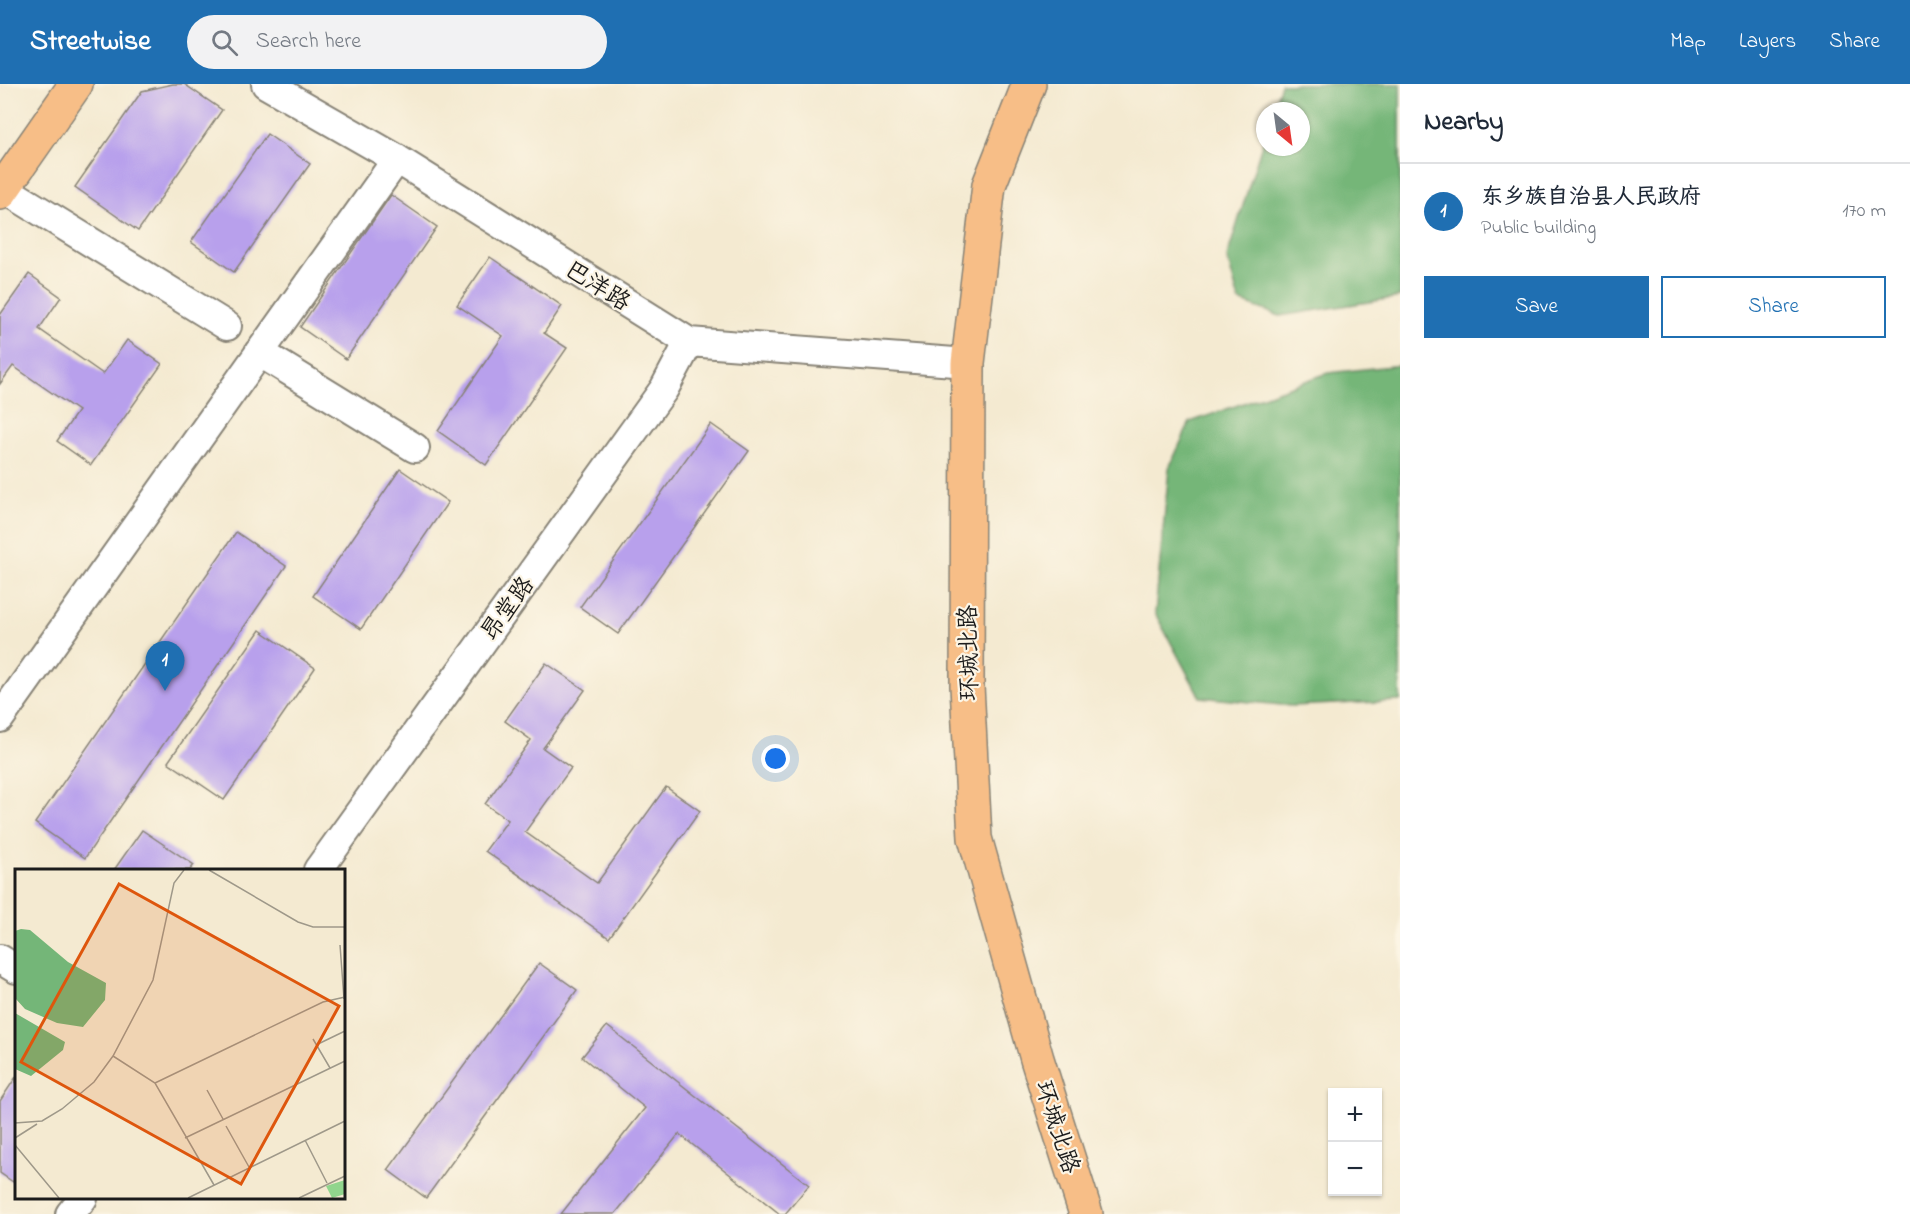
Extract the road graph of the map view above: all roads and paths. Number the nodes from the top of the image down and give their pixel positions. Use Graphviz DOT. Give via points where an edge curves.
graph roads {
  1 [pos="76,84"];
  2 [pos="267,84"];
  3 [pos="1029,84"];
  4 [pos="397,159"];
  5 [pos="2,191"];
  6 [pos="227,326"];
  7 [pos="689,342"];
  8 [pos="259,352"];
  9 [pos="968,363"];
  10 [pos="415,448"];
  11 [pos="0,718"];
  12 [pos="319,869"];
  13 [pos="81,1199"];
  14 [pos="70,1214"];
  15 [pos="1086,1214"];
  1 -- 5 [label="main road"];
  2 -- 4 [label="street, 巴洋路"];
  3 -- 9 [label="main road, 环城北路" via="989,185"];
  4 -- 7 [label="street, 巴洋路"];
  4 -- 8 [label="street"];
  5 -- 6 [label="street"];
  7 -- 9 [label="street, 巴洋路"];
  7 -- 12 [label="street, 昂堂路" via="664,389"];
  8 -- 10 [label="street"];
  8 -- 11 [label="street"];
  9 -- 15 [label="main road, 环城北路" via="968,686 975,838 1036,1059"];
  13 -- 14 [label="street"];
}
